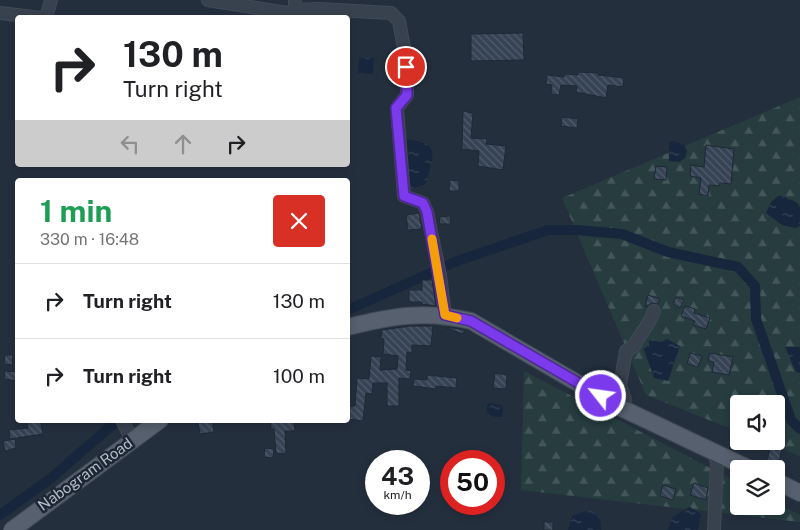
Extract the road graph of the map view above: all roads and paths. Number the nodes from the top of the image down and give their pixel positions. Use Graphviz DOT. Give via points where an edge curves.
graph roads {
  1 [pos="51,0"];
  2 [pos="208,0"];
  3 [pos="295,5"];
  4 [pos="0,13"];
  5 [pos="16,15"];
  6 [pos="47,15"];
  7 [pos="654,311"];
  8 [pos="445,315"];
  9 [pos="350,326"];
  10 [pos="622,408"];
  11 [pos="149,423"];
  12 [pos="126,429"];
  13 [pos="713,451"];
  14 [pos="732,460"];
  15 [pos="785,486"];
  16 [pos="800,493"];
  17 [pos="12,530"];
  18 [pos="714,530"];
  1 -- 6 [label="street"];
  2 -- 3 [label="street" via="287,12"];
  3 -- 8 [label="street" via="391,13 399,21 407,86 407,95 396,108 404,196 423,203 440,275"];
  4 -- 5 [label="street"];
  7 -- 10 [label="street" via="634,346 626,351 620,385 625,400"];
  8 -- 9 [label="main road" via="389,316"];
  8 -- 10 [label="main road" via="471,321"];
  10 -- 13 [label="main road"];
  11 -- 12 [label="main road, Nabogram Road"];
  12 -- 17 [label="main road, Nabogram Road"];
  13 -- 14 [label="main road"];
  13 -- 18 [label="street" via="717,462"];
  15 -- 16 [label="main road"];
}
